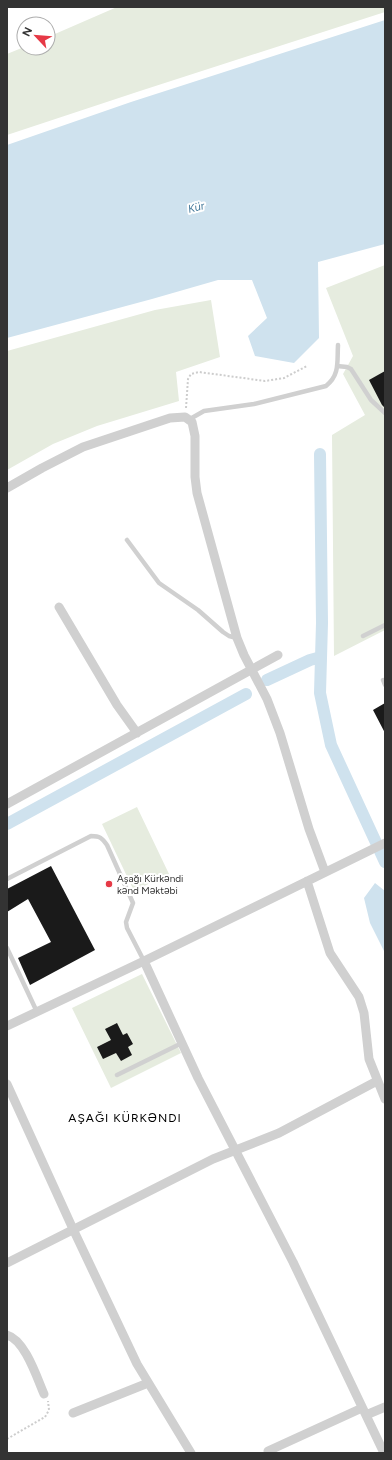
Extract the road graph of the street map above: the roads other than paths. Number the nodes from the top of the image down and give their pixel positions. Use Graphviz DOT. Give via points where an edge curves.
graph roads {
  1 [pos="338,345"];
  2 [pos="337,366"];
  3 [pos="385,413"];
  4 [pos="187,418"];
  5 [pos="7,488"];
  6 [pos="127,540"];
  7 [pos="59,607"];
  8 [pos="385,625"];
  9 [pos="363,636"];
  10 [pos="237,638"];
  11 [pos="278,654"];
  12 [pos="252,669"];
  13 [pos="138,733"];
  14 [pos="7,804"];
  15 [pos="385,843"];
  16 [pos="326,872"];
  17 [pos="7,879"];
  18 [pos="307,882"];
  19 [pos="7,948"];
  20 [pos="144,961"];
  21 [pos="37,1012"];
  22 [pos="7,1026"];
  23 [pos="182,1043"];
  24 [pos="117,1075"];
  25 [pos="377,1081"];
  26 [pos="7,1084"];
  27 [pos="385,1099"];
  28 [pos="235,1150"];
  29 [pos="73,1229"];
  30 [pos="7,1263"];
  31 [pos="7,1335"];
  32 [pos="148,1383"];
  33 [pos="44,1394"];
  34 [pos="385,1407"];
  35 [pos="364,1411"];
  36 [pos="73,1413"];
  37 [pos="268,1451"];
  38 [pos="191,1453"];
  39 [pos="384,1453"];
  1 -- 2 [label="lane"];
  2 -- 3 [label="lane" via="351,369 372,400"];
  2 -- 4 [label="lane" via="333,380 326,386 254,404 204,411"];
  4 -- 5 [label="street" via="170,418 83,447"];
  4 -- 10 [label="street" via="194,426 197,493"];
  6 -- 10 [label="lane" via="159,583 198,610 223,632"];
  7 -- 13 [label="street" via="116,705"];
  8 -- 9 [label="lane"];
  10 -- 12 [label="street"];
  11 -- 12 [label="street"];
  12 -- 13 [label="street"];
  12 -- 16 [label="street" via="280,733 308,829"];
  13 -- 14 [label="street"];
  15 -- 16 [label="street"];
  16 -- 18 [label="street"];
  17 -- 20 [label="lane" via="91,836 98,836 107,845 133,903 126,922 127,928"];
  18 -- 20 [label="street"];
  18 -- 25 [label="street" via="330,953 359,997 364,1014 369,1059"];
  19 -- 21 [label="lane"];
  20 -- 21 [label="street"];
  20 -- 23 [label="street"];
  21 -- 22 [label="street"];
  23 -- 24 [label="lane"];
  23 -- 28 [label="street"];
  25 -- 27 [label="street"];
  25 -- 28 [label="street" via="280,1133"];
  26 -- 29 [label="street"];
  28 -- 29 [label="street"];
  28 -- 35 [label="street"];
  29 -- 30 [label="street"];
  29 -- 32 [label="street"];
  31 -- 33 [label="street" via="21,1346"];
  32 -- 36 [label="street"];
  32 -- 38 [label="street"];
  34 -- 35 [label="street"];
  35 -- 37 [label="street"];
  35 -- 39 [label="street"];
}
